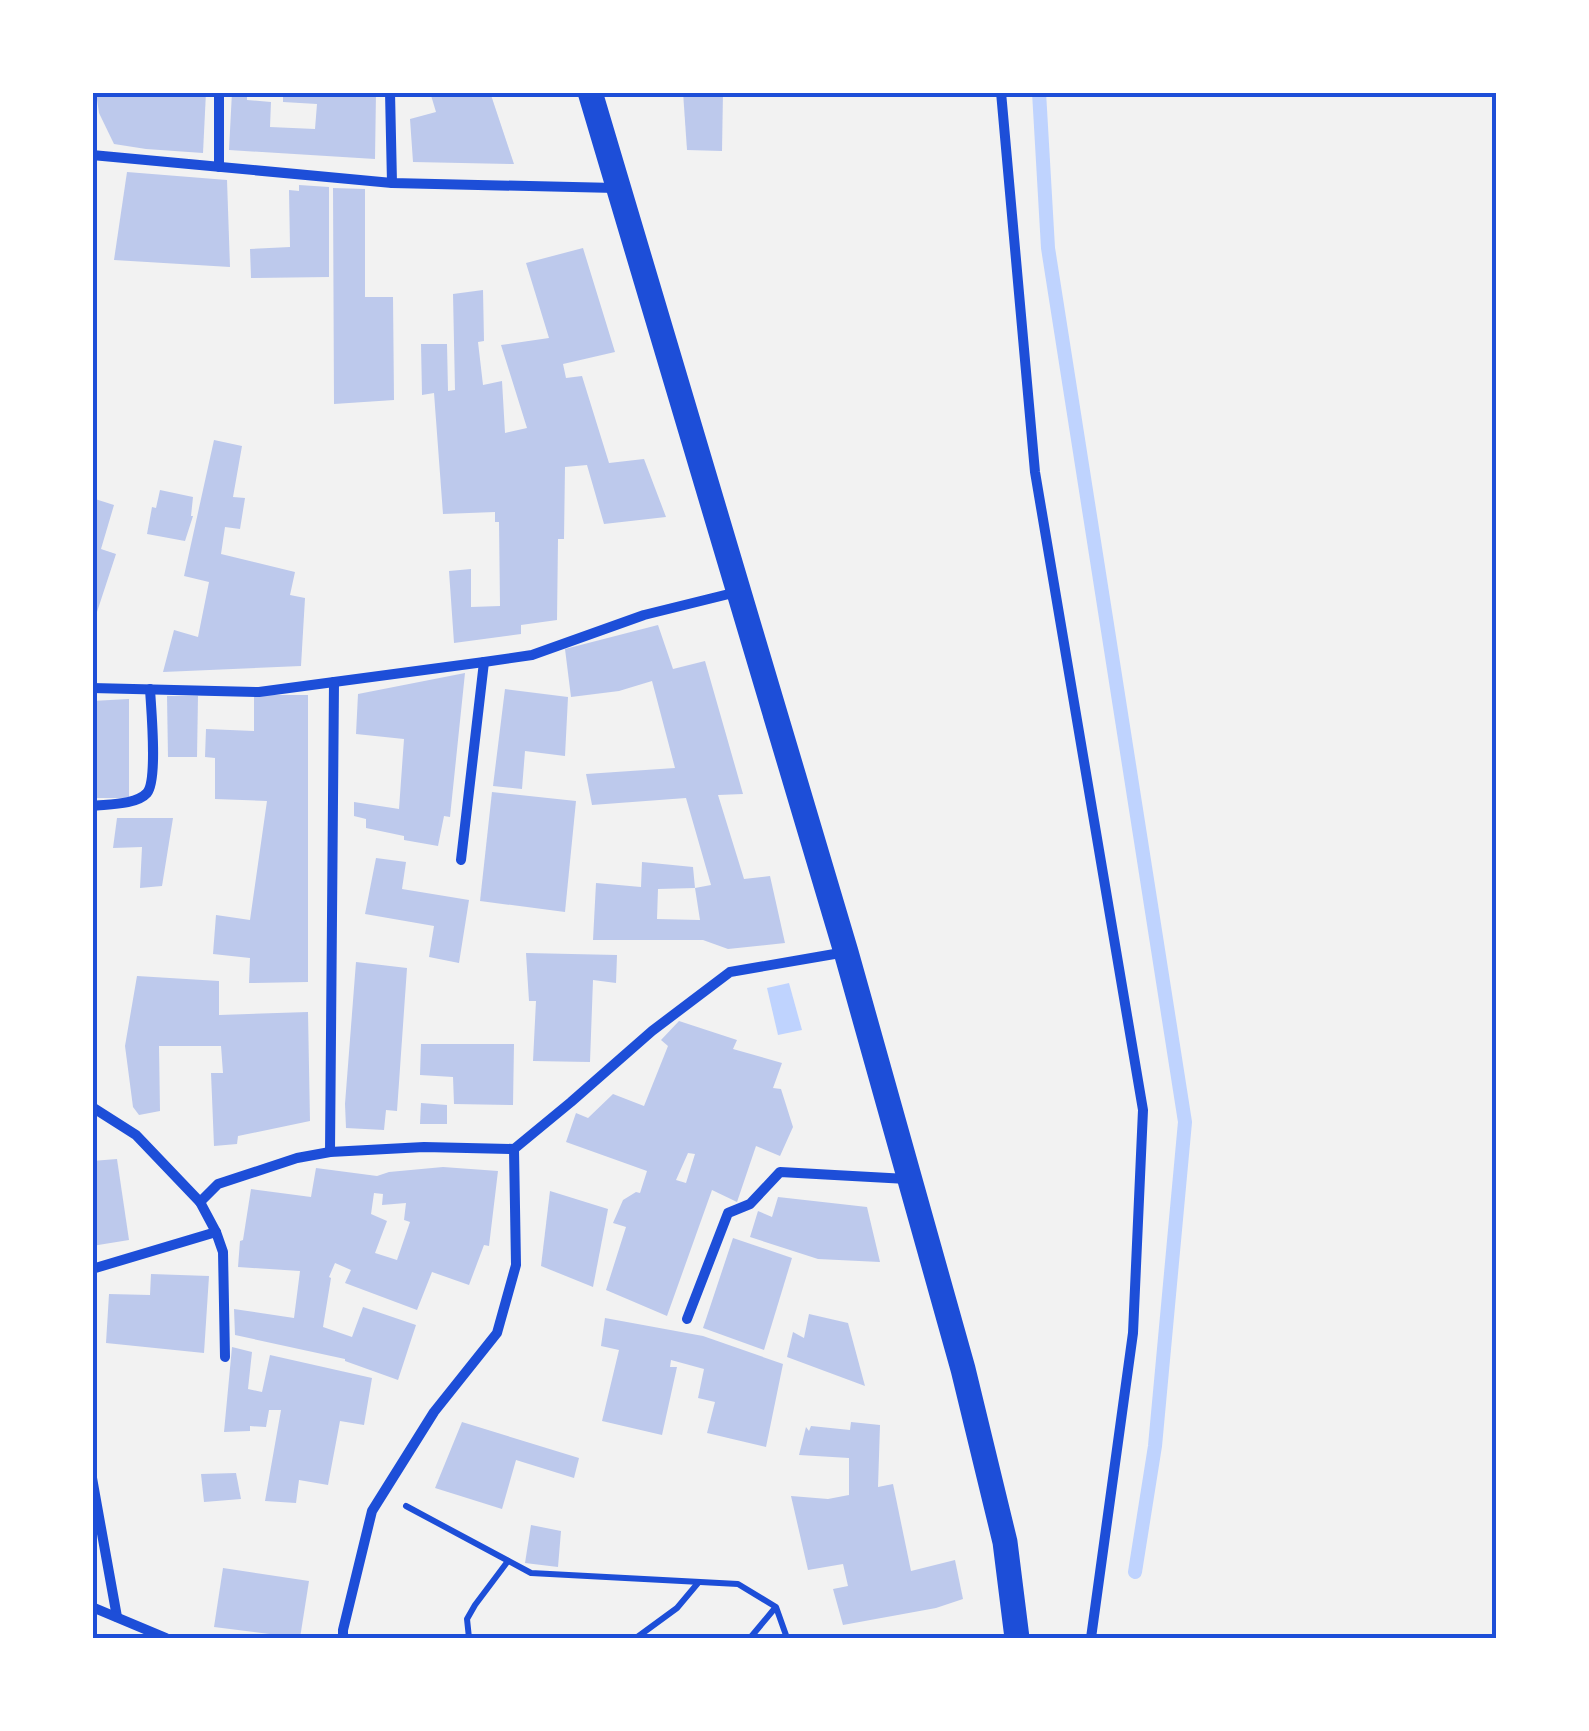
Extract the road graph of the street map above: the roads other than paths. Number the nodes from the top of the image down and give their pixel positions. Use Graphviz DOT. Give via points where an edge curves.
graph roads {
  1 [pos="219,92"];
  2 [pos="390,92"];
  3 [pos="590,92"];
  4 [pos="1000,92"];
  5 [pos="92,155"];
  6 [pos="218,167"];
  7 [pos="392,183"];
  8 [pos="617,188"];
  9 [pos="738,591"];
  10 [pos="484,662"];
  11 [pos="334,682"];
  12 [pos="92,688"];
  13 [pos="150,688"];
  14 [pos="92,806"];
  15 [pos="461,860"];
  16 [pos="846,952"];
  17 [pos="92,1107"];
  18 [pos="514,1149"];
  19 [pos="330,1152"];
  20 [pos="910,1179"];
  21 [pos="200,1202"];
  22 [pos="216,1232"];
  23 [pos="92,1269"];
  24 [pos="687,1319"];
  25 [pos="226,1357"];
  26 [pos="92,1478"];
  27 [pos="1005,1542"];
  28 [pos="92,1606"];
  29 [pos="117,1617"];
  30 [pos="166,1638"];
  31 [pos="343,1638"];
  32 [pos="1002,1638"];
  33 [pos="1017,1638"];
  34 [pos="1090,1638"];
  1 -- 6 [label="street"];
  2 -- 7 [label="street"];
  3 -- 8 [label="main road"];
  4 -- 34 [label="street" via="1035,472 1143,1110 1133,1333"];
  5 -- 6 [label="street"];
  6 -- 7 [label="street"];
  7 -- 8 [label="street"];
  8 -- 9 [label="main road"];
  9 -- 10 [label="street" via="532,655"];
  9 -- 16 [label="main road"];
  10 -- 11 [label="street"];
  10 -- 15 [label="street"];
  11 -- 13 [label="street" via="259,692"];
  11 -- 19 [label="street"];
  12 -- 13 [label="street"];
  13 -- 14 [label="street" via="148,792"];
  16 -- 18 [label="street" via="730,972"];
  16 -- 20 [label="main road"];
  17 -- 21 [label="street" via="136,1135"];
  18 -- 19 [label="street"];
  18 -- 31 [label="street" via="516,1265 497,1333 434,1412 372,1512"];
  19 -- 21 [label="street" via="218,1184"];
  20 -- 24 [label="street" via="780,1172 750,1204 728,1213"];
  20 -- 27 [label="main road"];
  21 -- 22 [label="street"];
  22 -- 23 [label="street"];
  22 -- 25 [label="street" via="224,1252"];
  26 -- 29 [label="street"];
  27 -- 32 [label="main road"];
  27 -- 33 [label="main road"];
  28 -- 29 [label="street"];
  29 -- 30 [label="street"];
}
